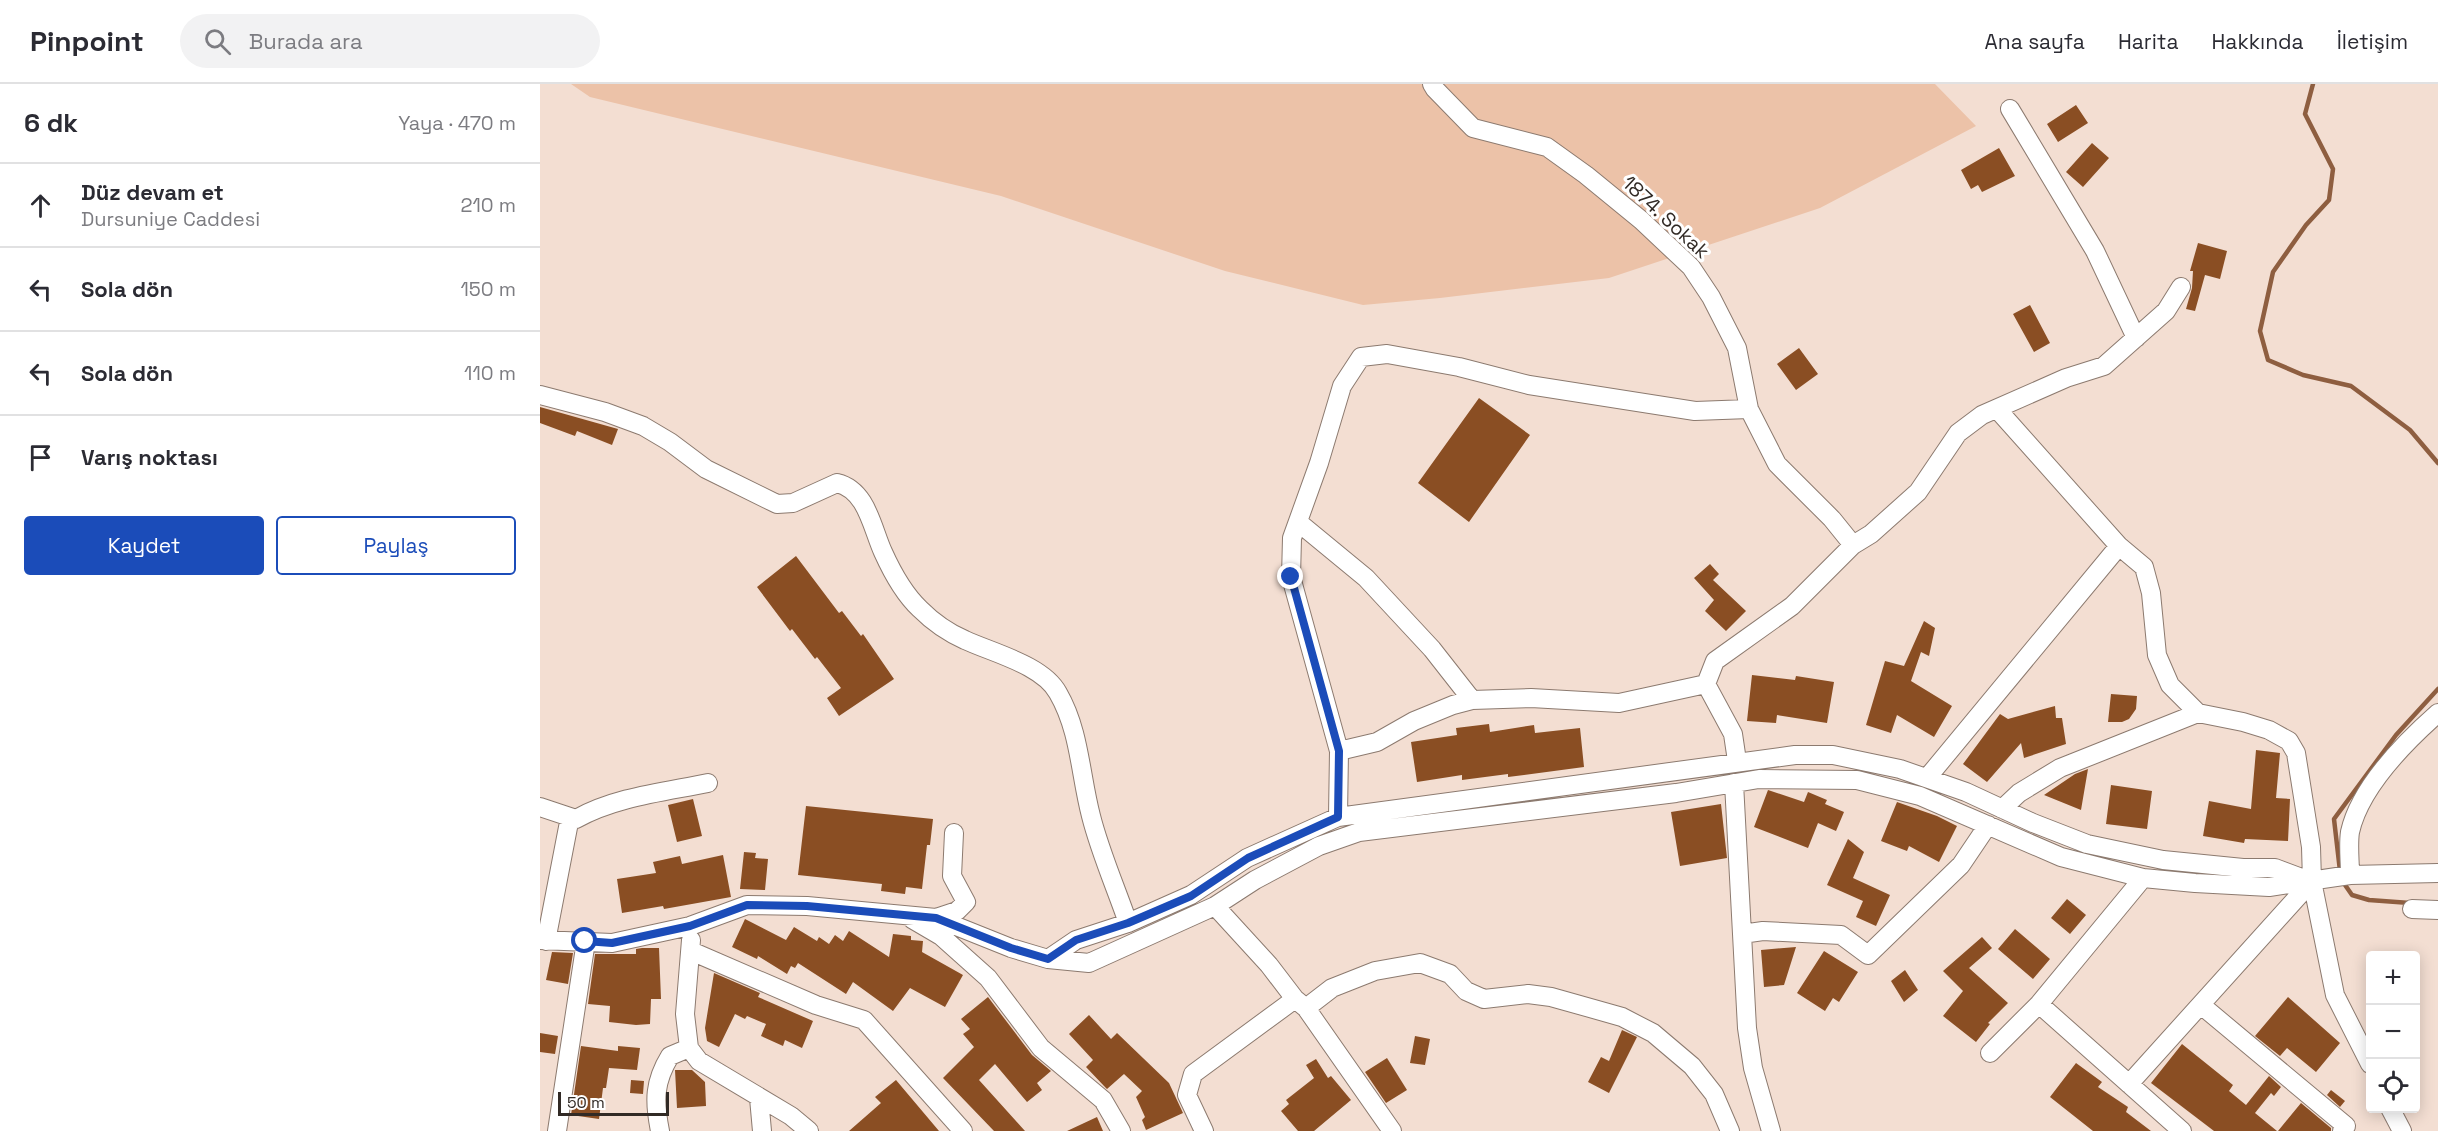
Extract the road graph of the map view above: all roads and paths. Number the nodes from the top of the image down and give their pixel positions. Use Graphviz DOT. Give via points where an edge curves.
graph roads {
  1 [pos="1432,84"];
  2 [pos="2010,110"];
  3 [pos="2181,287"];
  4 [pos="2136,338"];
  5 [pos="540,394"];
  6 [pos="1749,409"];
  7 [pos="1997,409"];
  8 [pos="1298,522"];
  9 [pos="1853,545"];
  10 [pos="2119,546"];
  11 [pos="1706,684"];
  12 [pos="1472,700"];
  13 [pos="2198,713"];
  14 [pos="2438,713"];
  15 [pos="1339,751"];
  16 [pos="1737,761"];
  17 [pos="1927,778"];
  18 [pos="708,783"];
  19 [pos="1734,783"];
  20 [pos="540,807"];
  21 [pos="2002,809"];
  22 [pos="570,817"];
  23 [pos="1338,817"];
  24 [pos="1988,825"];
  25 [pos="954,833"];
  26 [pos="2438,873"];
  27 [pos="2350,875"];
  28 [pos="2144,878"];
  29 [pos="2312,881"];
  30 [pos="1215,906"];
  31 [pos="2412,909"];
  32 [pos="2438,910"];
  33 [pos="902,914"];
  34 [pos="936,918"];
  35 [pos="1128,923"];
  36 [pos="690,926"];
  37 [pos="1742,934"];
  38 [pos="543,941"];
  39 [pos="585,941"];
  40 [pos="691,951"];
  41 [pos="1048,959"];
  42 [pos="1300,1003"];
  43 [pos="2039,1004"];
  44 [pos="2201,1005"];
  45 [pos="689,1048"];
  46 [pos="1990,1053"];
  47 [pos="2367,1059"];
  48 [pos="2129,1084"];
  49 [pos="759,1098"];
  50 [pos="2393,1113"];
  51 [pos="557,1131"];
  52 [pos="660,1131"];
  53 [pos="762,1131"];
  54 [pos="809,1131"];
  55 [pos="963,1131"];
  56 [pos="1121,1131"];
  57 [pos="1204,1131"];
  58 [pos="1392,1131"];
  59 [pos="1730,1131"];
  60 [pos="1771,1131"];
  61 [pos="2182,1131"];
  62 [pos="2342,1131"];
  63 [pos="2402,1131"];
  1 -- 6 [label="street, 1874. Sokak" via="1473,128 1547,147 1641,220 1690,267 1711,297 1737,348"];
  2 -- 4 [label="street" via="2095,251"];
  3 -- 4 [label="street" via="2166,311"];
  4 -- 7 [label="street" via="2104,366 2066,378"];
  5 -- 35 [label="street" via="643,426 706,469 777,504 793,503 837,483 850,488 866,509 901,585 919,609 963,640 1004,655 1052,681 1077,739 1091,816"];
  6 -- 8 [label="street" via="1695,411 1529,385 1387,354 1361,357 1342,386"];
  6 -- 9 [label="street, 1874. Sokak" via="1777,464"];
  7 -- 9 [label="street" via="1958,433 1918,492"];
  7 -- 10 [label="street"];
  8 -- 12 [label="street" via="1366,578 1432,649"];
  8 -- 15 [label="street" via="1292,538 1291,577"];
  9 -- 11 [label="street" via="1792,606 1715,661"];
  10 -- 13 [label="street" via="2144,567 2151,593 2157,655 2170,685"];
  10 -- 17 [label="street"];
  11 -- 12 [label="street" via="1618,703 1531,698"];
  11 -- 16 [label="street" via="1733,734"];
  12 -- 15 [label="street" via="1414,721 1377,742"];
  13 -- 21 [label="street" via="2060,768 2019,793"];
  13 -- 29 [label="street" via="2269,730 2289,741 2296,753"];
  14 -- 27 [label="street" via="2410,738 2367,791 2350,833"];
  15 -- 23 [label="street"];
  16 -- 17 [label="street" via="1795,754 1833,755"];
  16 -- 23 [label="street"];
  17 -- 21 [label="street"];
  18 -- 22 [label="street" via="621,801 576,819"];
  19 -- 24 [label="street" via="1798,778 1857,780 1920,796"];
  19 -- 30 [label="street" via="1359,832 1319,846"];
  19 -- 37 [label="street"];
  20 -- 22 [label="street"];
  21 -- 29 [label="street" via="2087,844 2163,860 2275,868"];
  22 -- 38 [label="street"];
  23 -- 35 [label="street" via="1248,858 1191,896"];
  24 -- 28 [label="street" via="2061,858"];
  24 -- 37 [label="street" via="1961,865 1868,955 1841,935 1763,931"];
  25 -- 34 [label="street" via="952,876 966,902 957,911"];
  26 -- 27 [label="street"];
  27 -- 29 [label="street"];
  28 -- 29 [label="street" via="2269,887"];
  28 -- 43 [label="street"];
  29 -- 44 [label="street"];
  29 -- 47 [label="street" via="2335,995"];
  30 -- 41 [label="street" via="1089,963"];
  30 -- 42 [label="street"];
  31 -- 32 [label="street"];
  33 -- 34 [label="street"];
  33 -- 36 [label="street" via="747,905"];
  33 -- 56 [label="street" via="941,936 988,978 1041,1048 1103,1100"];
  34 -- 41 [label="street"];
  35 -- 41 [label="street" via="1076,940"];
  36 -- 39 [label="street" via="612,943"];
  36 -- 40 [label="street"];
  37 -- 60 [label="street" via="1747,1028 1753,1068"];
  38 -- 39 [label="street"];
  39 -- 51 [label="street"];
  40 -- 45 [label="street" via="685,1014"];
  40 -- 55 [label="street" via="816,1005 864,1020"];
  42 -- 57 [label="street" via="1193,1074 1187,1095"];
  42 -- 58 [label="street"];
  42 -- 59 [label="street" via="1375,971 1420,963 1450,974 1466,991 1484,999 1528,994 1622,1017 1653,1033 1692,1066 1714,1094"];
  43 -- 46 [label="street"];
  43 -- 48 [label="street"];
  44 -- 48 [label="street"];
  44 -- 62 [label="street" via="2346,1126"];
  45 -- 49 [label="street" via="699,1061"];
  45 -- 52 [label="street" via="670,1056 657,1084"];
  48 -- 61 [label="street"];
  49 -- 53 [label="street"];
  49 -- 54 [label="street"];
  50 -- 63 [label="street"];
}
